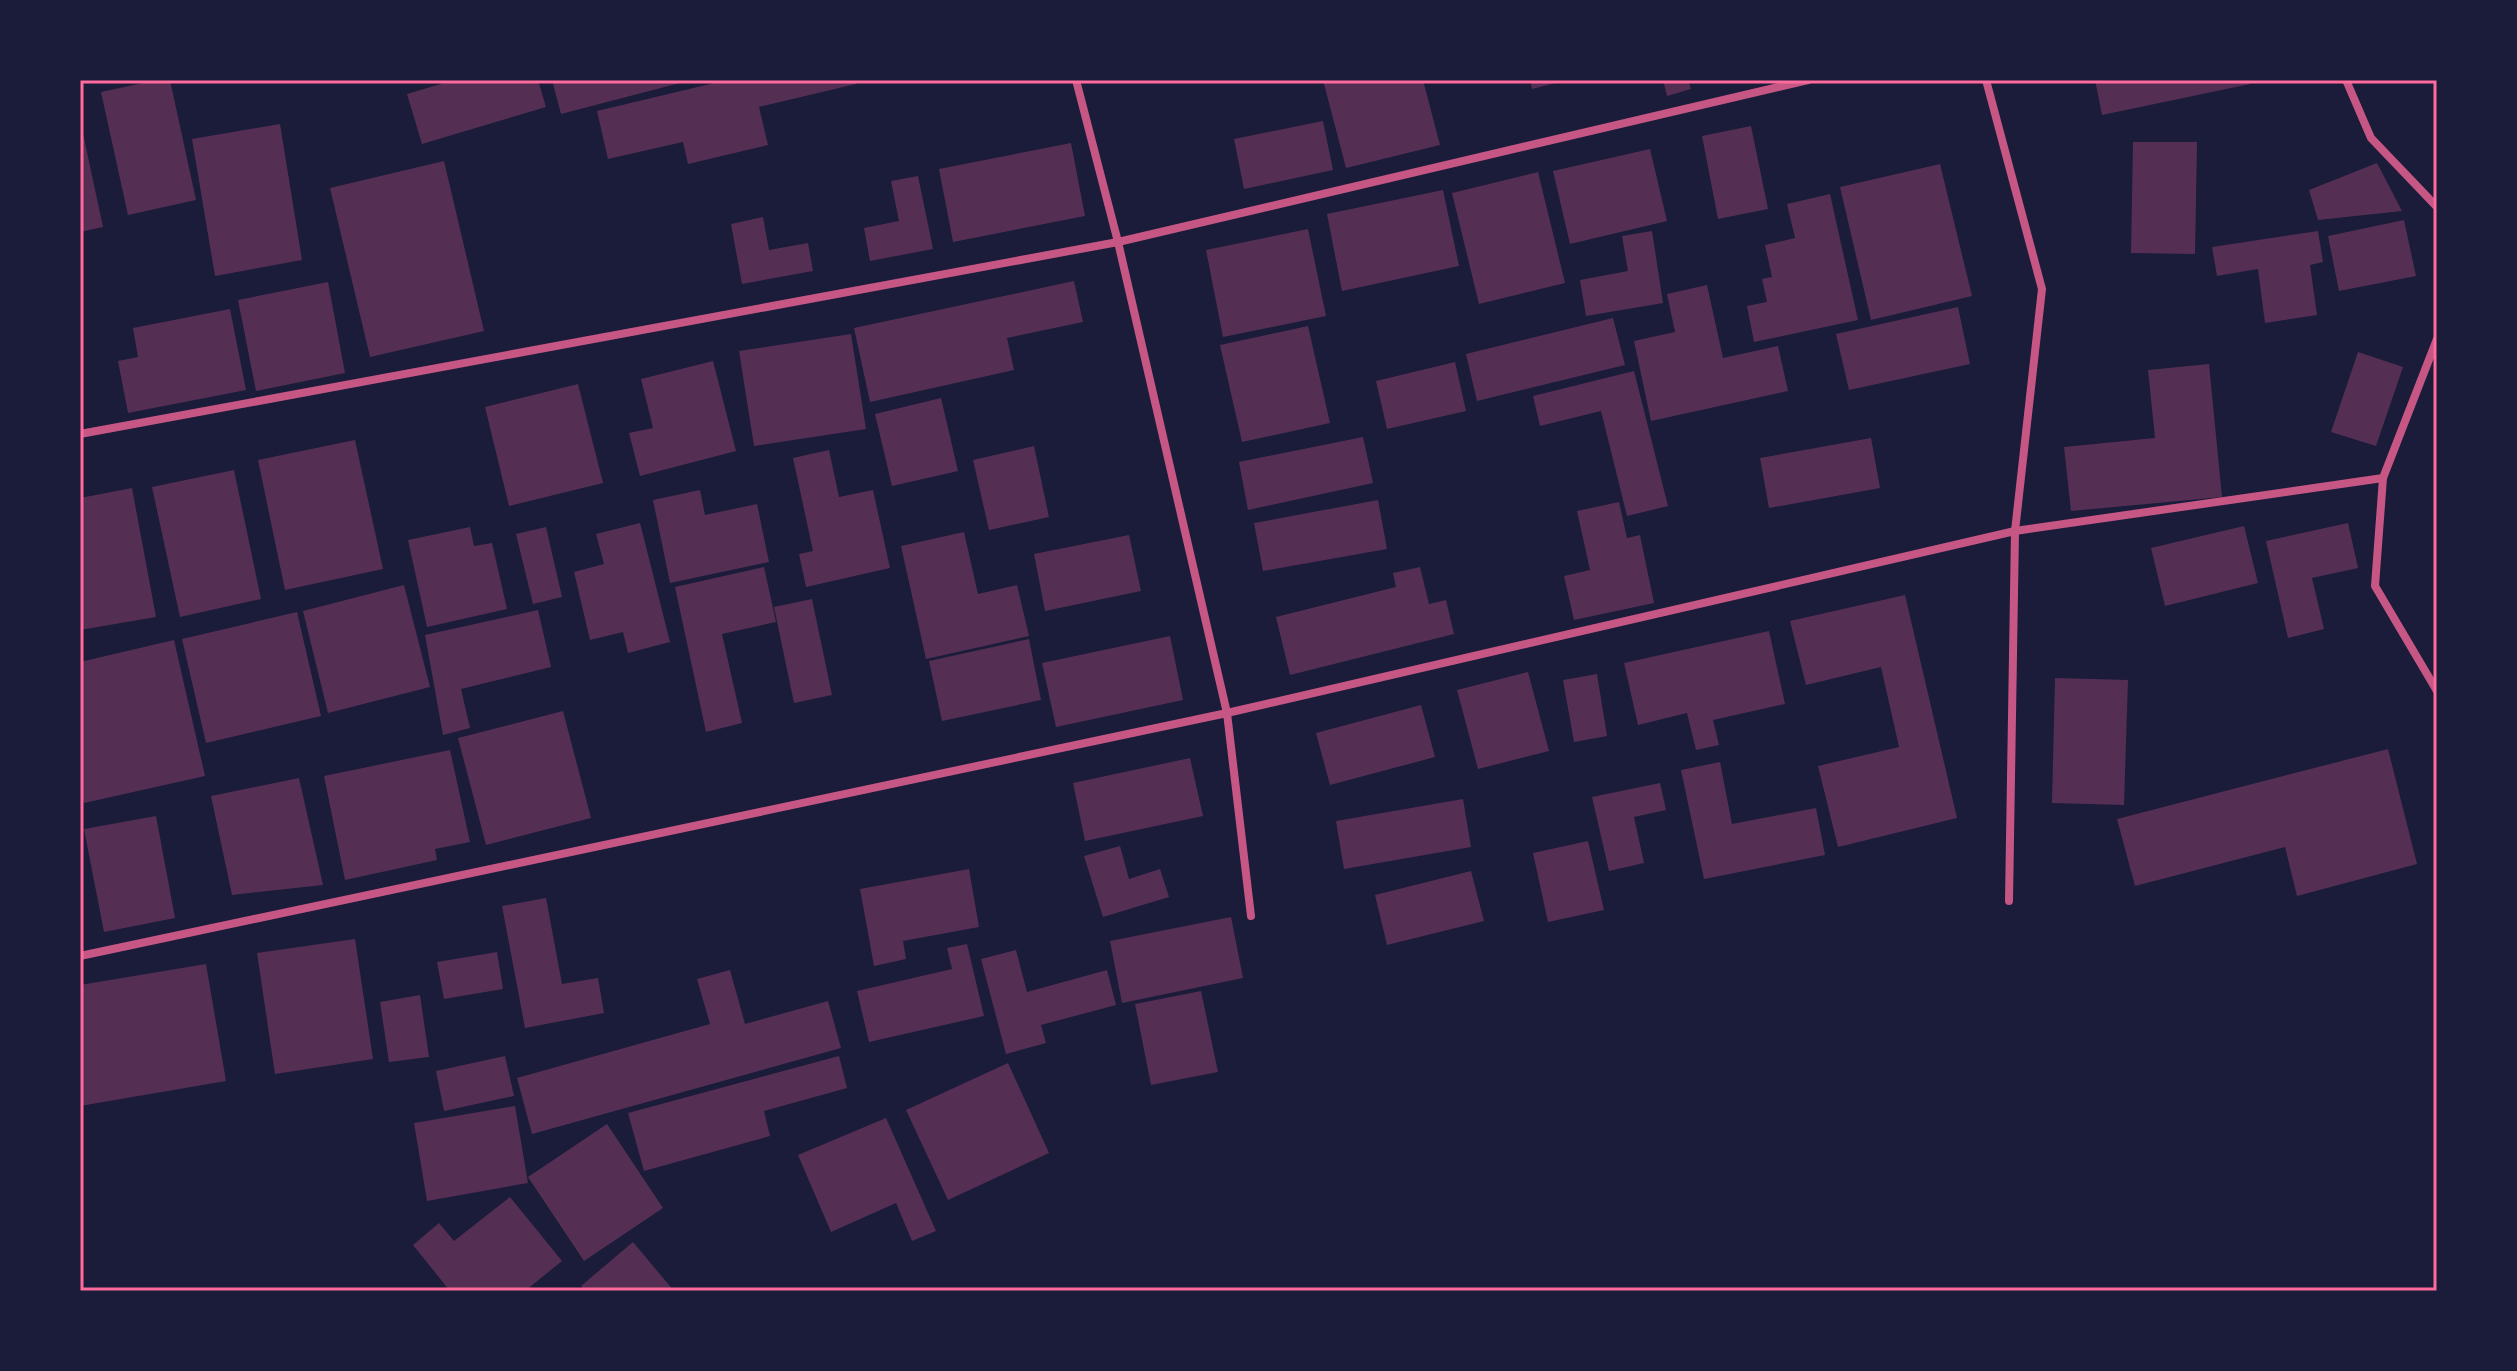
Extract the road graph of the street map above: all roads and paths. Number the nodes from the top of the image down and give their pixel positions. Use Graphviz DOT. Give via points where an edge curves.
graph roads {
  1 [pos="1076,80"];
  2 [pos="1808,80"];
  3 [pos="1986,80"];
  4 [pos="2346,80"];
  5 [pos="2437,207"];
  6 [pos="1118,242"];
  7 [pos="2437,339"];
  8 [pos="80,434"];
  9 [pos="2383,478"];
  10 [pos="2015,531"];
  11 [pos="2437,691"];
  12 [pos="1227,713"];
  13 [pos="2009,901"];
  14 [pos="1251,916"];
  15 [pos="80,956"];
  1 -- 6 [label="street"];
  2 -- 6 [label="street"];
  3 -- 10 [label="street" via="2042,289"];
  4 -- 5 [label="street" via="2371,138"];
  6 -- 8 [label="street"];
  6 -- 12 [label="street"];
  7 -- 9 [label="street"];
  9 -- 10 [label="street"];
  9 -- 11 [label="street" via="2375,586"];
  10 -- 12 [label="street"];
  10 -- 13 [label="street"];
  12 -- 14 [label="street"];
  12 -- 15 [label="street"];
}
